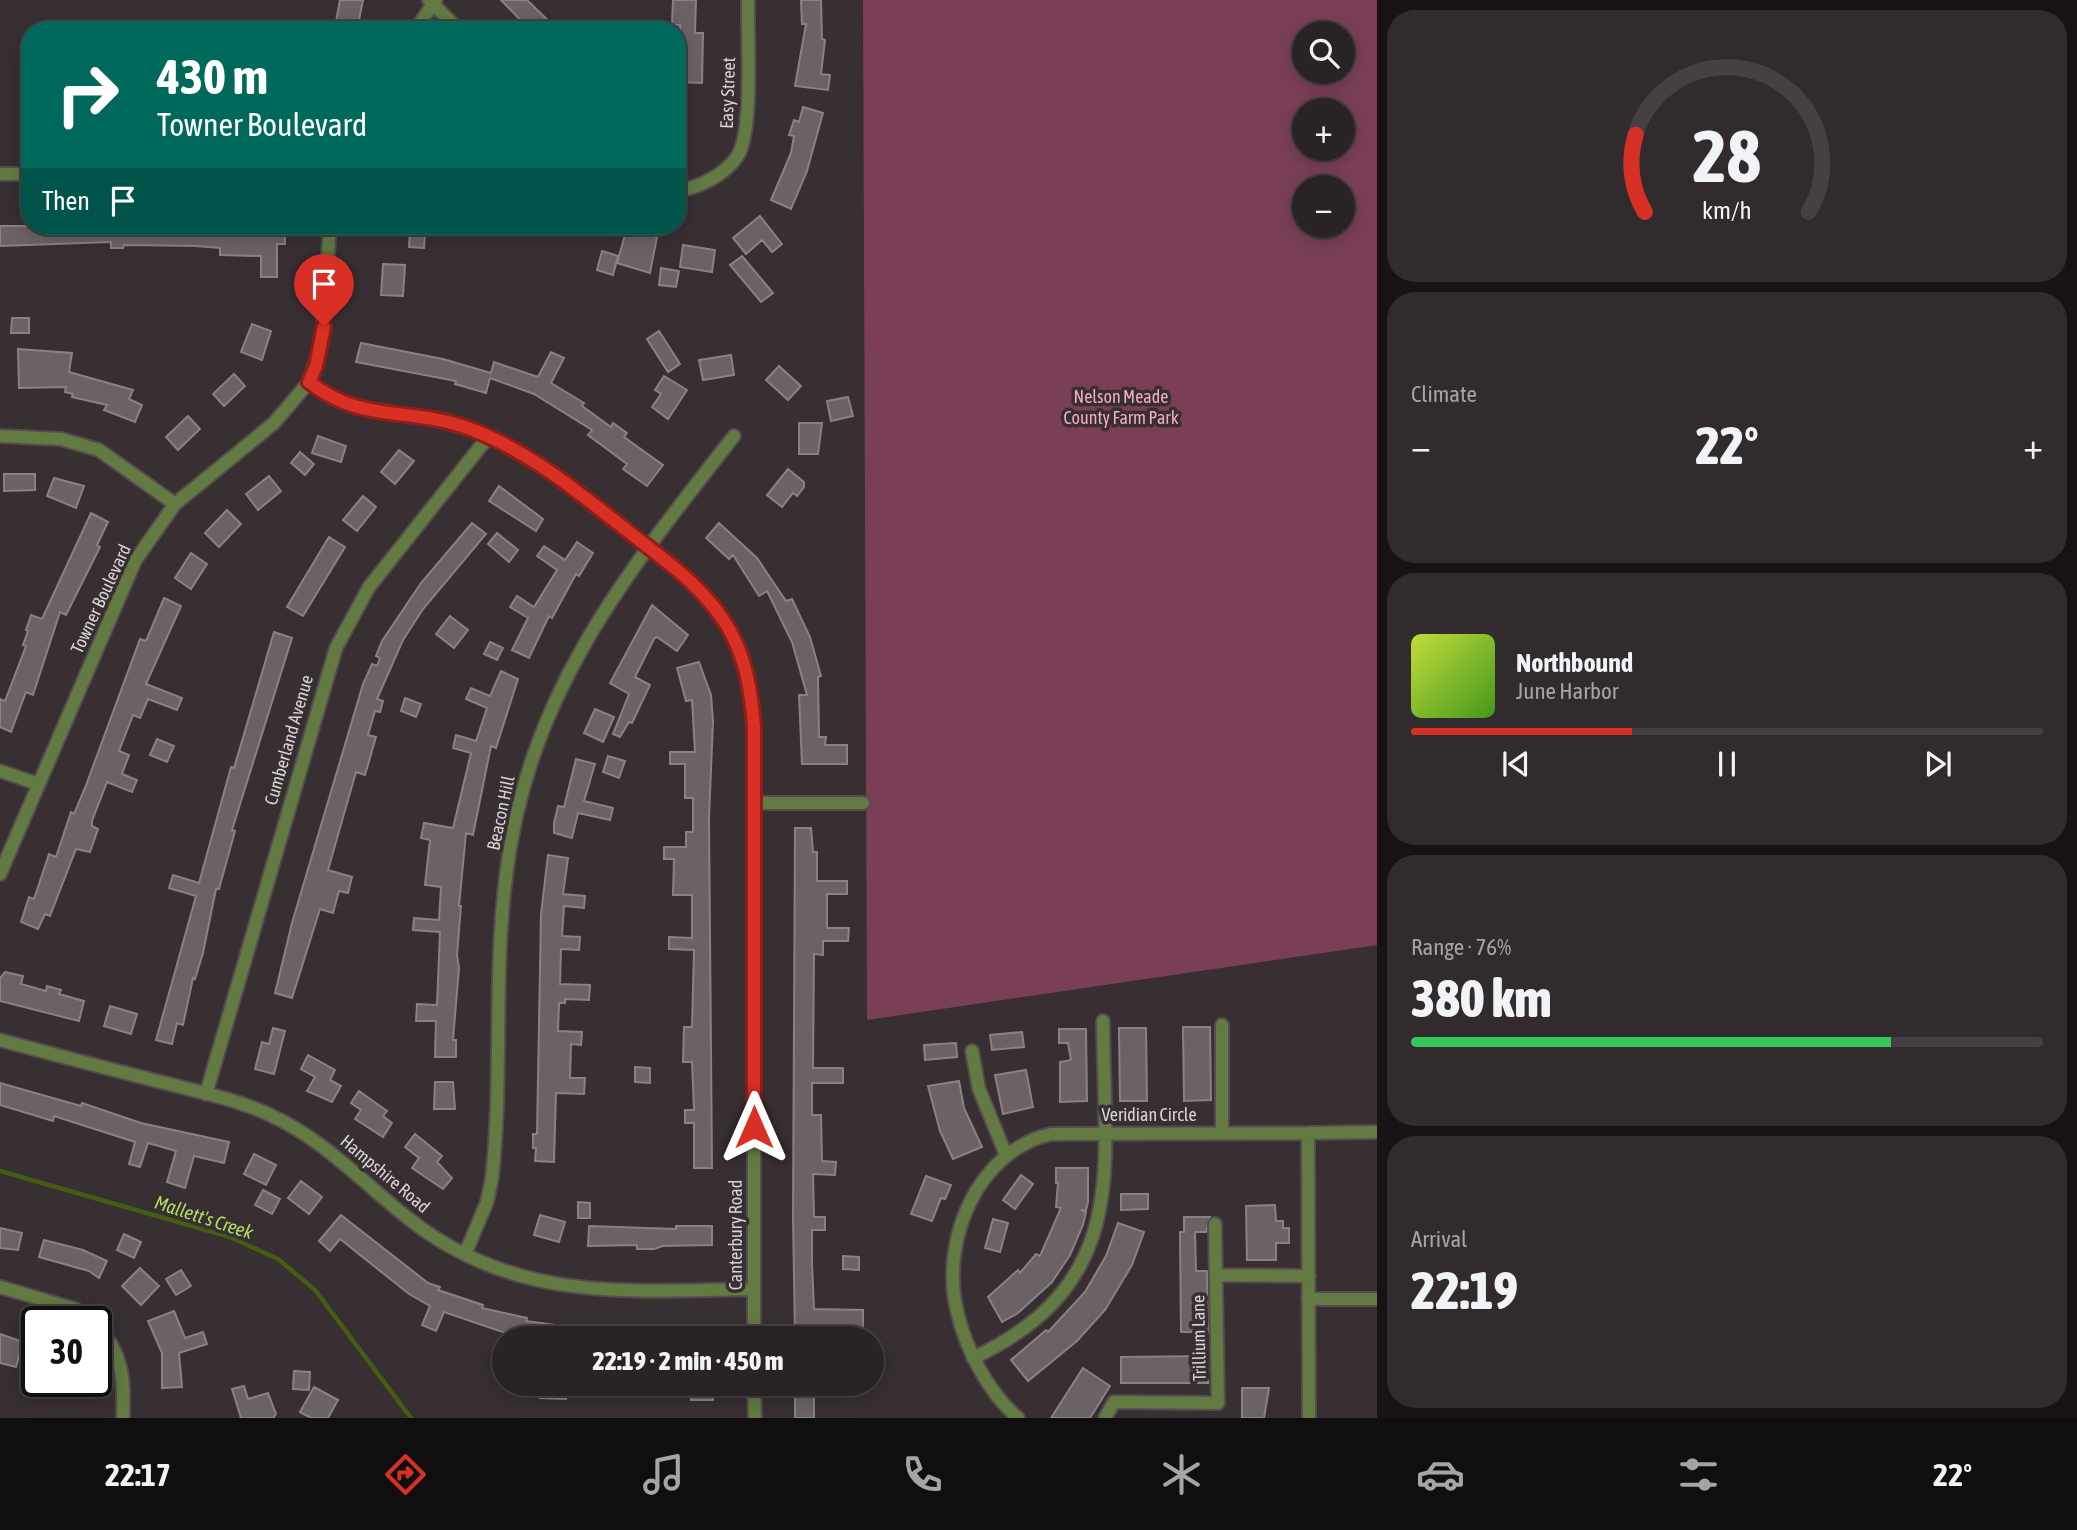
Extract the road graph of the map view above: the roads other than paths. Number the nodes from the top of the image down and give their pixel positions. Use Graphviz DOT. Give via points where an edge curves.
graph roads {
  1 [pos="432,1"];
  2 [pos="748,1"];
  3 [pos="420,21"];
  4 [pos="450,21"];
  5 [pos="0,174"];
  6 [pos="21,174"];
  7 [pos="686,189"];
  8 [pos="329,235"];
  9 [pos="309,382"];
  10 [pos="0,436"];
  11 [pos="734,436"];
  12 [pos="488,437"];
  13 [pos="176,504"];
  14 [pos="648,546"];
  15 [pos="0,771"];
  16 [pos="38,784"];
  17 [pos="754,803"];
  18 [pos="863,803"];
  19 [pos="0,874"];
  20 [pos="1103,1021"];
  21 [pos="1222,1026"];
  22 [pos="0,1040"];
  23 [pos="972,1051"];
  24 [pos="206,1094"];
  25 [pos="1377,1132"];
  26 [pos="1103,1133"];
  27 [pos="1222,1133"];
  28 [pos="1308,1133"];
  29 [pos="1006,1155"];
  30 [pos="1215,1224"];
  31 [pos="465,1254"];
  32 [pos="1216,1275"];
  33 [pos="1309,1276"];
  34 [pos="0,1287"];
  35 [pos="754,1289"];
  36 [pos="1308,1299"];
  37 [pos="1377,1299"];
  38 [pos="62,1306"];
  39 [pos="754,1326"];
  40 [pos="112,1342"];
  41 [pos="973,1358"];
  42 [pos="754,1396"];
  43 [pos="123,1418"];
  44 [pos="754,1418"];
  45 [pos="1018,1418"];
  46 [pos="1105,1418"];
  47 [pos="1309,1418"];
  1 -- 3 [label="street"];
  1 -- 4 [label="street"];
  2 -- 7 [label="street, Easy Street" via="746,135 737,156 718,175"];
  5 -- 6 [label="street"];
  8 -- 9 [label="street, Towner Boulevard" via="322,342"];
  9 -- 12 [label="street, Canterbury Road" via="353,408 442,421"];
  9 -- 13 [label="street, Towner Boulevard" via="274,423"];
  10 -- 13 [label="street" via="61,439 99,450"];
  11 -- 14 [label="street, Beacon Hill"];
  12 -- 14 [label="street, Canterbury Road" via="545,467"];
  12 -- 24 [label="street, Cumberland Avenue" via="369,587 335,648"];
  13 -- 16 [label="street, Towner Boulevard" via="135,561"];
  14 -- 17 [label="street, Canterbury Road" via="711,601 742,654 751,687"];
  14 -- 31 [label="street, Beacon Hill" via="575,656 545,724 514,821 502,921 492,1178"];
  15 -- 16 [label="street"];
  16 -- 19 [label="street, Towner Boulevard"];
  17 -- 18 [label="street"];
  17 -- 35 [label="street, Canterbury Road"];
  20 -- 26 [label="street"];
  21 -- 27 [label="street"];
  22 -- 24 [label="street, Hampshire Road"];
  23 -- 29 [label="street" via="979,1089"];
  24 -- 31 [label="street, Hampshire Road" via="269,1114 297,1129 342,1160 410,1220"];
  25 -- 28 [label="street, Veridian Circle"];
  26 -- 27 [label="street, Veridian Circle"];
  26 -- 29 [label="street, Veridian Circle" via="1038,1137"];
  26 -- 41 [label="street" via="1099,1221 1071,1281 1021,1330"];
  27 -- 28 [label="street, Veridian Circle"];
  28 -- 33 [label="street"];
  29 -- 41 [label="street, Veridian Circle" via="987,1171 971,1198 954,1267 957,1310"];
  30 -- 32 [label="street, Trillium Lane"];
  31 -- 35 [label="street, Hampshire Road" via="517,1276 577,1288"];
  32 -- 33 [label="street, Trillium Lane"];
  32 -- 46 [label="street, Trillium Lane" via="1218,1404 1114,1402"];
  33 -- 36 [label="street"];
  34 -- 38 [label="street"];
  35 -- 39 [label="street, Canterbury Road"];
  36 -- 37 [label="street"];
  36 -- 47 [label="street"];
  40 -- 43 [label="street" via="121,1363"];
  41 -- 45 [label="street, Veridian Circle"];
  42 -- 44 [label="street"];
}
